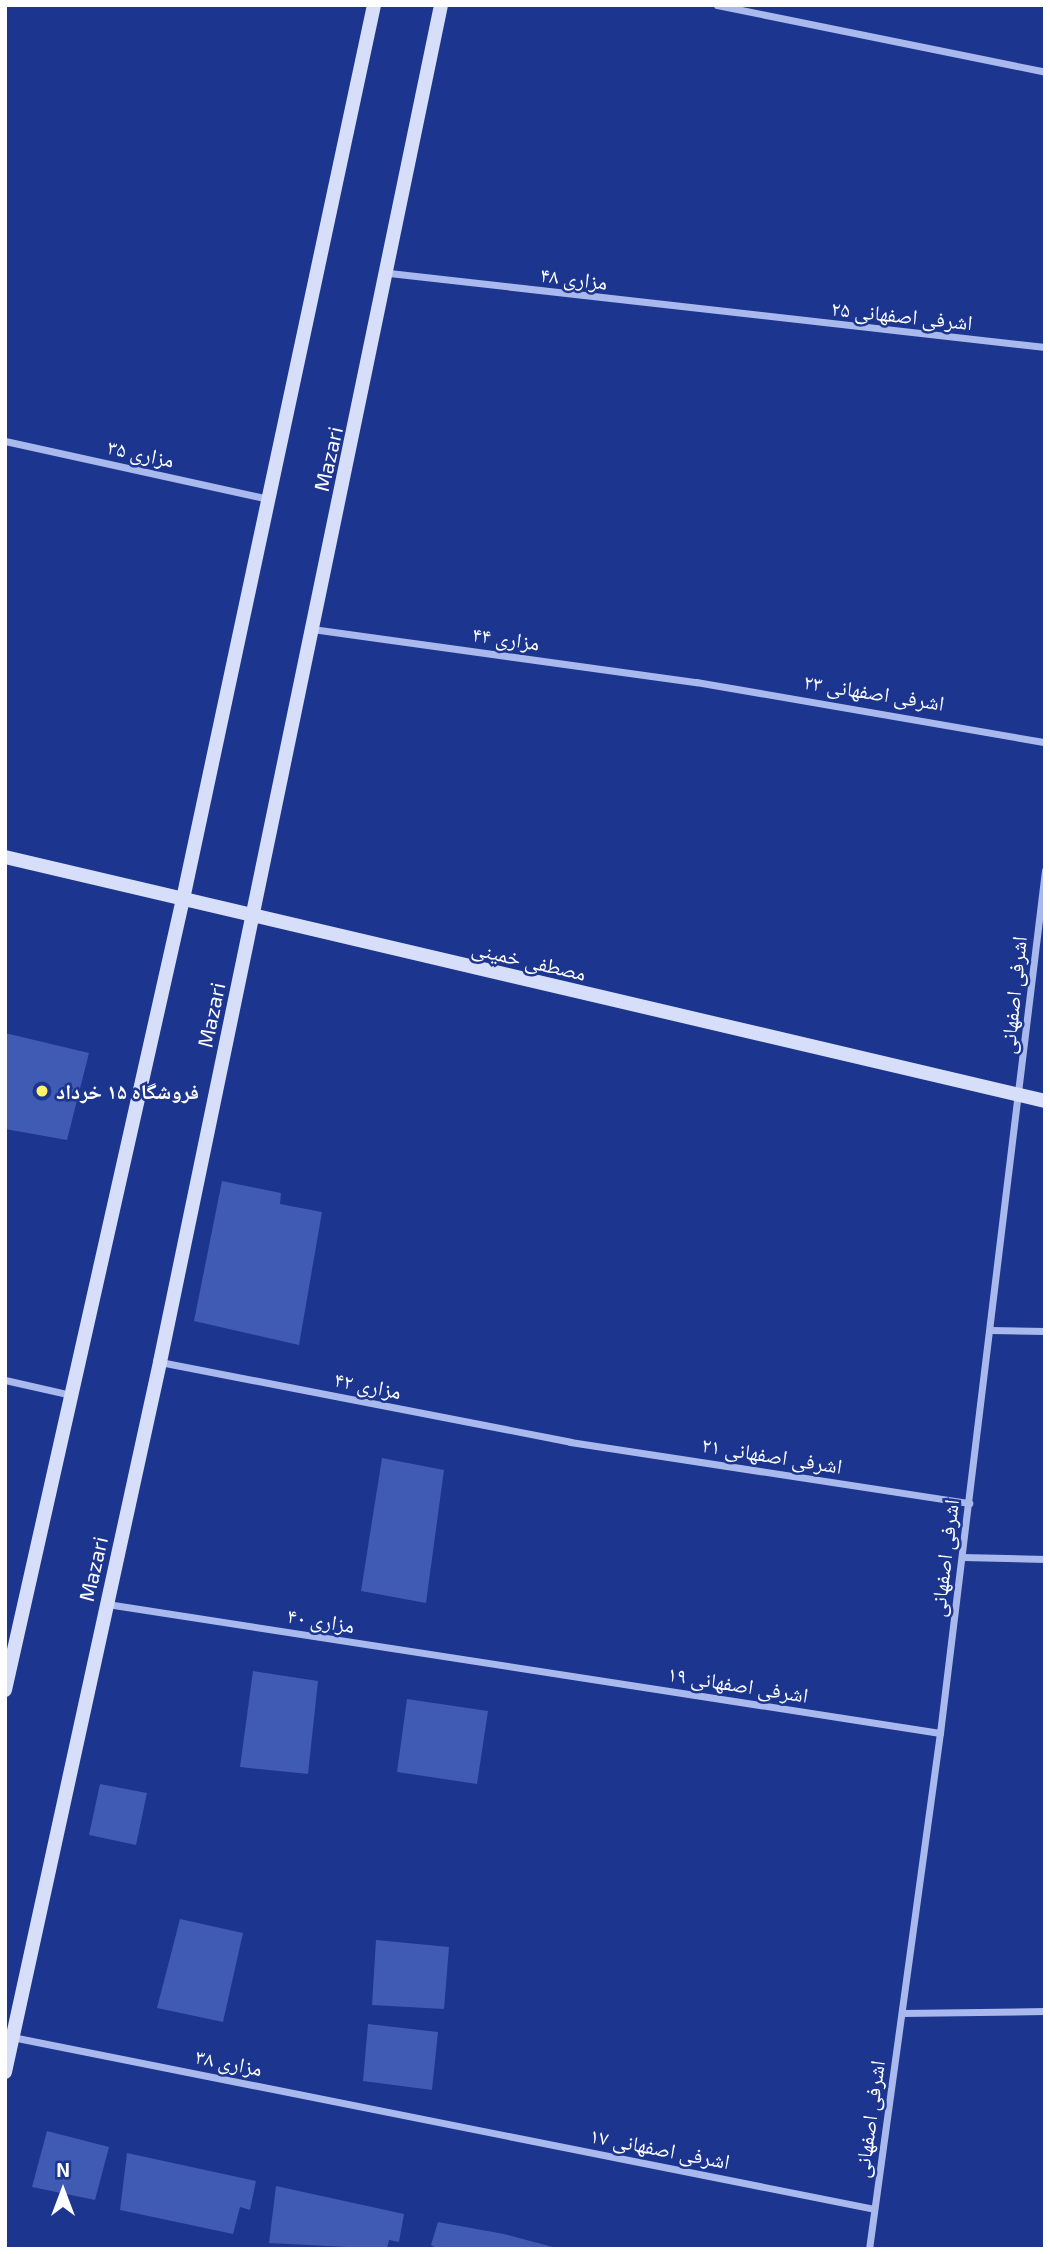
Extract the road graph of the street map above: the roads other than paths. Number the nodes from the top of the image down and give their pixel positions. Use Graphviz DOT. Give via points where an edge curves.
graph roads {
  1 [pos="374,5"];
  2 [pos="441,5"];
  3 [pos="717,5"];
  4 [pos="1045,72"];
  5 [pos="388,273"];
  6 [pos="755,318"];
  7 [pos="1045,347"];
  8 [pos="5,441"];
  9 [pos="269,499"];
  10 [pos="311,629"];
  11 [pos="696,682"];
  12 [pos="1045,742"];
  13 [pos="5,857"];
  14 [pos="1045,870"];
  15 [pos="183,899"];
  16 [pos="252,917"];
  17 [pos="1020,1095"];
  18 [pos="1045,1101"];
  19 [pos="990,1330"];
  20 [pos="1045,1331"];
  21 [pos="160,1362"];
  22 [pos="5,1380"];
  23 [pos="67,1394"];
  24 [pos="569,1442"];
  25 [pos="969,1503"];
  26 [pos="962,1557"];
  27 [pos="1045,1559"];
  28 [pos="106,1604"];
  29 [pos="530,1670"];
  30 [pos="5,1690"];
  31 [pos="940,1733"];
  32 [pos="1045,2011"];
  33 [pos="902,2012"];
  34 [pos="12,2036"];
  35 [pos="5,2072"];
  36 [pos="440,2122"];
  37 [pos="874,2209"];
  38 [pos="869,2249"];
  1 -- 9 [label="main road"];
  2 -- 5 [label="main road, Mazari"];
  3 -- 4 [label="street"];
  5 -- 6 [label="street, مزاری ۴۸"];
  5 -- 10 [label="main road, Mazari"];
  6 -- 7 [label="street, اشرفی اصفهانی ۲۵"];
  8 -- 9 [label="street, مزاری ۳۵"];
  9 -- 15 [label="main road"];
  10 -- 11 [label="street, مزاری ۴۴"];
  10 -- 16 [label="main road, Mazari"];
  11 -- 12 [label="street, اشرفی اصفهانی ۲۳"];
  13 -- 15 [label="main road, مصطفی خمینی"];
  14 -- 17 [label="street, اشرفی اصفهانی"];
  15 -- 16 [label="main road, مصطفی خمینی"];
  15 -- 23 [label="main road"];
  16 -- 17 [label="main road, مصطفی خمینی"];
  16 -- 21 [label="main road, Mazari"];
  17 -- 18 [label="main road, مصطفی خمینی"];
  17 -- 19 [label="street, اشرفی اصفهانی"];
  19 -- 20 [label="street"];
  19 -- 25 [label="street, اشرفی اصفهانی"];
  21 -- 24 [label="street, مزاری ۴۲"];
  21 -- 28 [label="main road, Mazari"];
  22 -- 23 [label="street"];
  23 -- 30 [label="main road"];
  24 -- 25 [label="street, اشرفی اصفهانی ۲۱"];
  25 -- 26 [label="street, اشرفی اصفهانی"];
  26 -- 27 [label="street"];
  26 -- 31 [label="street, اشرفی اصفهانی"];
  28 -- 29 [label="street, مزاری ۴۰"];
  28 -- 34 [label="main road, Mazari"];
  29 -- 31 [label="street, اشرفی اصفهانی ۱۹"];
  31 -- 33 [label="street, اشرفی اصفهانی"];
  32 -- 33 [label="street"];
  33 -- 37 [label="street, اشرفی اصفهانی"];
  34 -- 35 [label="main road, Mazari"];
  34 -- 36 [label="street, مزاری ۳۸"];
  36 -- 37 [label="street, اشرفی اصفهانی ۱۷"];
  37 -- 38 [label="street, اشرفی اصفهانی"];
}
